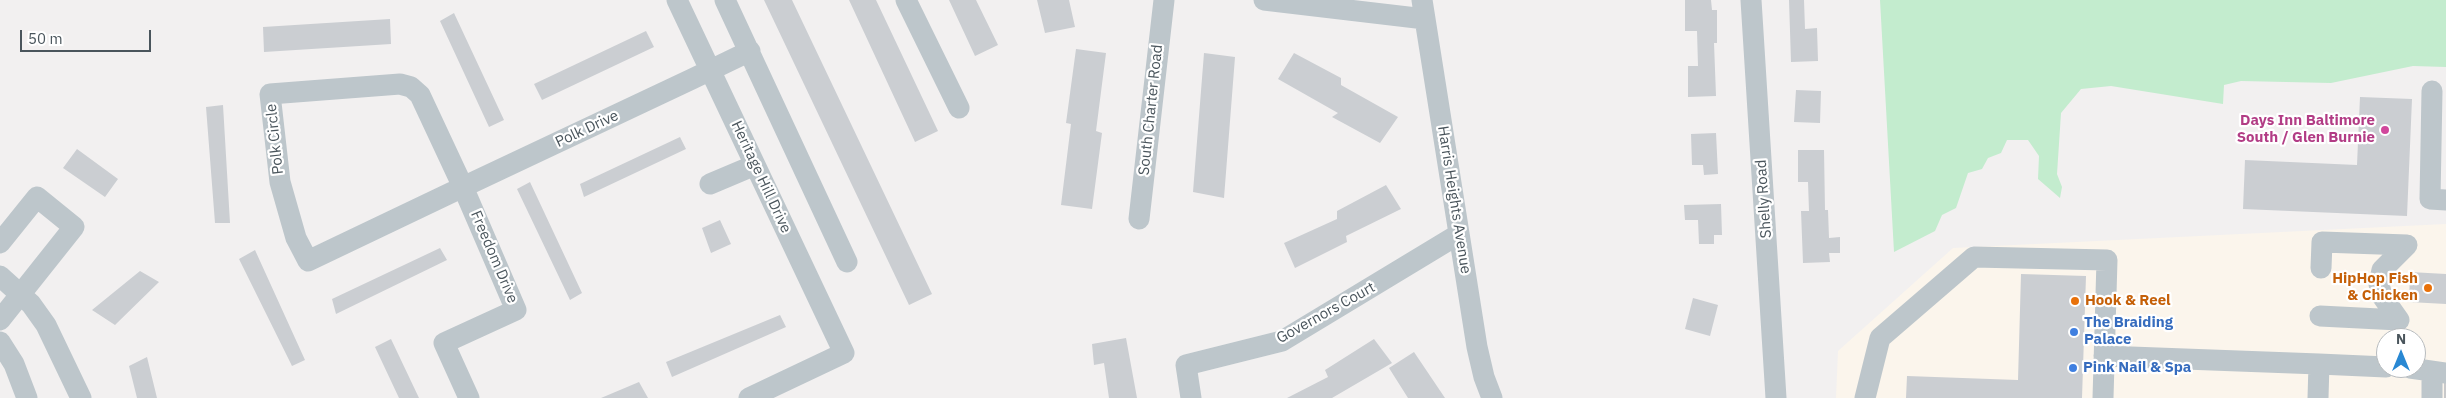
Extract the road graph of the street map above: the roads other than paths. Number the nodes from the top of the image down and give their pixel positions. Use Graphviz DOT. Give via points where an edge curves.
graph roads {
  1 [pos="677,0"];
  2 [pos="725,0"];
  3 [pos="906,0"];
  4 [pos="1164,0"];
  5 [pos="1264,0"];
  6 [pos="1752,0"];
  7 [pos="1423,10"];
  8 [pos="750,51"];
  9 [pos="710,71"];
  10 [pos="2432,90"];
  11 [pos="959,108"];
  12 [pos="755,165"];
  13 [pos="710,184"];
  14 [pos="463,187"];
  15 [pos="2446,200"];
  16 [pos="1139,219"];
  17 [pos="1459,234"];
  18 [pos="0,243"];
  19 [pos="848,262"];
  20 [pos="2321,268"];
  21 [pos="0,276"];
  22 [pos="20,294"];
  23 [pos="2320,316"];
  24 [pos="0,320"];
  25 [pos="0,342"];
  26 [pos="2104,356"];
  27 [pos="2319,364"];
  28 [pos="2376,367"];
  29 [pos="2426,377"];
  30 [pos="2437,384"];
  31 [pos="27,398"];
  32 [pos="81,398"];
  33 [pos="469,398"];
  34 [pos="749,398"];
  35 [pos="1191,398"];
  36 [pos="1492,398"];
  37 [pos="1776,398"];
  38 [pos="1865,398"];
  39 [pos="2103,398"];
  40 [pos="2318,398"];
  1 -- 9 [label="street, Heritage Hill Drive"];
  2 -- 8 [label="street"];
  3 -- 11 [label="street"];
  4 -- 16 [label="street, South Charter Road"];
  5 -- 7 [label="street"];
  6 -- 37 [label="street, Shelly Road"];
  7 -- 17 [label="street, Harris Heights Avenue"];
  8 -- 9 [label="street, Polk Drive"];
  8 -- 19 [label="street"];
  9 -- 12 [label="street, Heritage Hill Drive"];
  9 -- 14 [label="street, Polk Drive"];
  10 -- 15 [label="street" via="2430,199"];
  12 -- 13 [label="street"];
  12 -- 34 [label="street, Heritage Hill Drive" via="844,353"];
  14 -- 14 [label="street, Polk Circle" via="420,95 411,87 400,84 270,94 281,189 296,238 308,261"];
  14 -- 33 [label="street, Freedom Drive" via="516,310 444,343"];
  17 -- 35 [label="street, Governors Court" via="1282,341 1186,365"];
  17 -- 36 [label="street, Harris Heights Avenue" via="1477,347"];
  18 -- 22 [label="street" via="37,197 74,227"];
  20 -- 23 [label="street" via="2322,242 2407,245 2382,270 2379,284 2382,296 2400,320"];
  21 -- 22 [label="street"];
  22 -- 24 [label="street"];
  22 -- 32 [label="street" via="46,324"];
  25 -- 31 [label="street" via="14,364"];
  26 -- 27 [label="street"];
  26 -- 38 [label="street" via="2107,260 1974,257 1880,338"];
  26 -- 39 [label="street"];
  27 -- 28 [label="street"];
  27 -- 40 [label="street"];
  29 -- 30 [label="street"];
}
